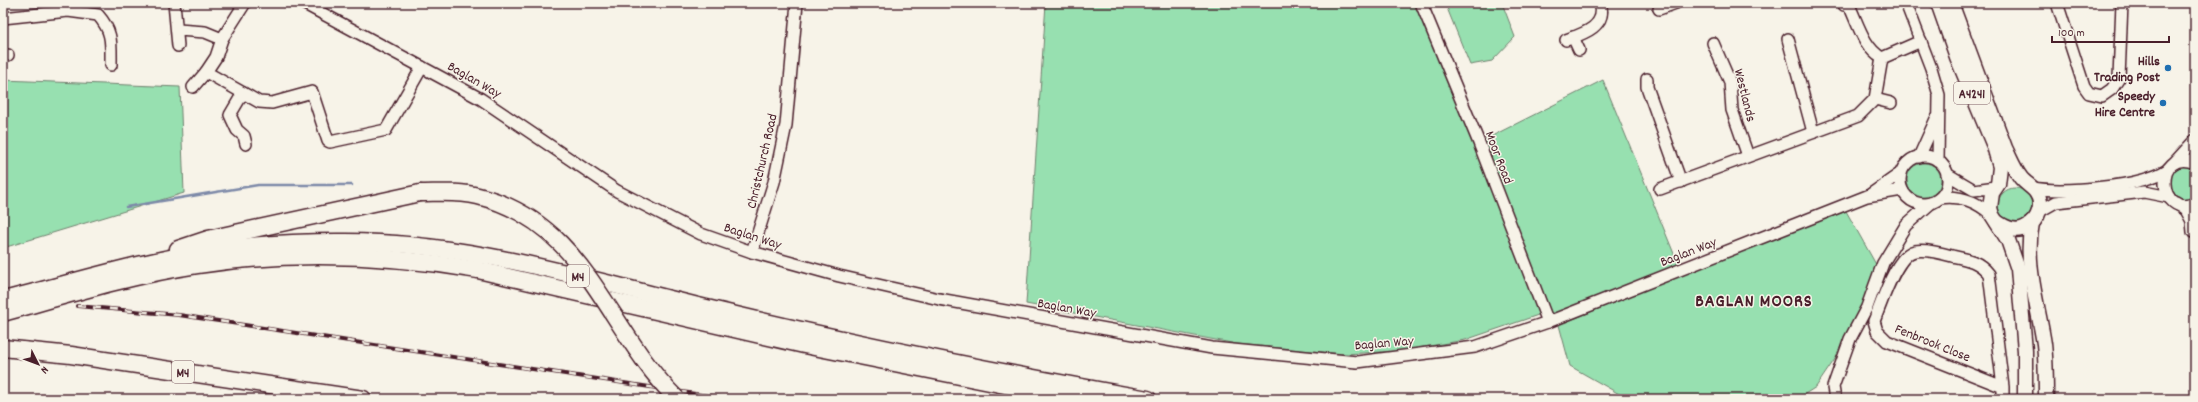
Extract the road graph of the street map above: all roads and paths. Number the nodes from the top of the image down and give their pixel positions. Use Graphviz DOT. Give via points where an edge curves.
graph roads {
  1 [pos="174,3"];
  2 [pos="245,3"];
  3 [pos="303,3"];
  4 [pos="797,3"];
  5 [pos="1421,3"];
  6 [pos="1600,3"];
  7 [pos="1676,3"];
  8 [pos="1906,3"];
  9 [pos="1938,3"];
  10 [pos="1951,3"];
  11 [pos="2057,3"];
  12 [pos="2122,3"];
  13 [pos="1844,5"];
  14 [pos="1663,6"];
  15 [pos="3,18"];
  16 [pos="178,30"];
  17 [pos="1788,38"];
  18 [pos="222,39"];
  19 [pos="1921,41"];
  20 [pos="1713,43"];
  21 [pos="178,46"];
  22 [pos="1579,50"];
  23 [pos="1882,58"];
  24 [pos="108,61"];
  25 [pos="422,67"];
  26 [pos="206,72"];
  27 [pos="1647,79"];
  28 [pos="194,87"];
  29 [pos="243,93"];
  30 [pos="1875,99"];
  31 [pos="1891,103"];
  32 [pos="1938,114"];
  33 [pos="1813,132"];
  34 [pos="2195,140"];
  35 [pos="246,144"];
  36 [pos="1748,156"];
  37 [pos="1919,157"];
  38 [pos="1938,161"];
  39 [pos="2195,163"];
  40 [pos="2170,168"];
  41 [pos="1901,173"];
  42 [pos="1947,174"];
  43 [pos="1681,182"];
  44 [pos="1996,187"];
  45 [pos="2032,188"];
  46 [pos="1660,189"];
  47 [pos="1902,190"];
  48 [pos="1867,196"];
  49 [pos="1911,200"];
  50 [pos="1935,200"];
  51 [pos="2172,200"];
  52 [pos="2195,202"];
  53 [pos="2195,209"];
  54 [pos="2040,211"];
  55 [pos="1994,218"];
  56 [pos="2032,223"];
  57 [pos="1906,225"];
  58 [pos="752,252"];
  59 [pos="110,272"];
  60 [pos="3,300"];
  61 [pos="3,313"];
  62 [pos="1548,322"];
  63 [pos="3,348"];
  64 [pos="2003,387"];
  65 [pos="363,399"];
  66 [pos="677,399"];
  67 [pos="1076,399"];
  68 [pos="1148,399"];
  69 [pos="1835,399"];
  70 [pos="2003,399"];
  71 [pos="2025,399"];
  72 [pos="2046,399"];
  1 -- 16 [label="street"];
  2 -- 18 [label="street"];
  3 -- 25 [label="street, Baglan Way"];
  4 -- 58 [label="street, Christchurch Road" via="786,125 774,182"];
  5 -- 62 [label="street, Moor Road" via="1479,143"];
  6 -- 22 [label="street" via="1602,10 1594,29 1570,39"];
  7 -- 14 [label="street"];
  8 -- 19 [label="street"];
  9 -- 44 [label="main road, A4241" via="1994,146 2000,167"];
  10 -- 45 [label="main road, A4241" via="2005,148 2022,180"];
  11 -- 12 [label="street" via="2084,86 2089,93 2102,96 2112,89 2119,78"];
  13 -- 23 [label="street" via="1849,6 1868,46"];
  15 -- 24 [label="street" via="68,11 98,15 108,27 111,40"];
  16 -- 18 [label="street" via="205,32"];
  16 -- 21 [label="street"];
  17 -- 33 [label="street"];
  18 -- 26 [label="street" via="216,57"];
  19 -- 23 [label="street"];
  19 -- 32 [label="street" via="1939,95"];
  20 -- 36 [label="street, Westlands" via="1730,82 1732,110"];
  23 -- 30 [label="street"];
  25 -- 29 [label="street" via="386,130 335,141 328,141 312,92 272,103 259,102"];
  25 -- 58 [label="street, Baglan Way" via="488,103 617,191 701,234"];
  26 -- 28 [label="street"];
  26 -- 29 [label="street"];
  27 -- 43 [label="street" via="1647,87"];
  29 -- 35 [label="street" via="230,115 237,130 244,136"];
  30 -- 31 [label="street"];
  30 -- 33 [label="street" via="1858,116"];
  32 -- 37 [label="street"];
  32 -- 38 [label="street"];
  33 -- 36 [label="street"];
  34 -- 40 [label="street"];
  36 -- 43 [label="street"];
  37 -- 38 [label="street" via="1926,156"];
  37 -- 41 [label="street" via="1908,163"];
  38 -- 42 [label="street"];
  39 -- 40 [label="street" via="2180,161"];
  40 -- 45 [label="street" via="2156,178 2143,181 2070,190"];
  40 -- 51 [label="street" via="2164,184"];
  41 -- 47 [label="street"];
  41 -- 48 [label="street, Baglan Way"];
  42 -- 44 [label="street" via="1974,190"];
  42 -- 50 [label="street" via="1947,187"];
  43 -- 46 [label="street"];
  44 -- 55 [label="main road, A4241" via="1990,200"];
  45 -- 54 [label="main road, A4241" via="2039,197"];
  47 -- 48 [label="street, Baglan Way"];
  47 -- 49 [label="street"];
  48 -- 62 [label="street, Baglan Way"];
  49 -- 50 [label="street" via="1924,204"];
  49 -- 57 [label="street"];
  50 -- 55 [label="street" via="1952,196 1961,198 1982,206"];
  50 -- 57 [label="street"];
  51 -- 52 [label="street" via="2184,205"];
  51 -- 53 [label="street" via="2186,210 2192,227"];
  51 -- 54 [label="street" via="2144,192 2056,202"];
  54 -- 56 [label="main road"];
  55 -- 56 [label="main road" via="2005,228 2014,230"];
  55 -- 71 [label="main road, A4241" via="2011,247 2018,269 2025,351"];
  56 -- 72 [label="main road" via="2028,242 2044,345"];
  57 -- 69 [label="street" via="1883,263 1850,339 1833,387"];
  58 -- 62 [label="street, Baglan Way" via="839,276 947,300 1212,348 1357,362 1475,347"];
  59 -- 60 [label="highway, M4"];
  59 -- 66 [label="highway, M4, bridge" via="208,239 420,193 476,195 522,213 545,229 569,252 590,278 636,350"];
  59 -- 68 [label="highway, M4" via="196,253 291,243 339,242 434,247 528,264 898,351"];
  61 -- 67 [label="highway, M4" via="113,283 197,266 291,256 386,258 478,270 804,345"];
  63 -- 65 [label="highway, M4" via="79,356"];
  64 -- 64 [label="street, Fenbrook Close" via="1989,274 1975,261 1925,251 1911,252 1900,261 1874,321 1877,330 1887,341"];
  64 -- 70 [label="street, Fenbrook Close"];
}
